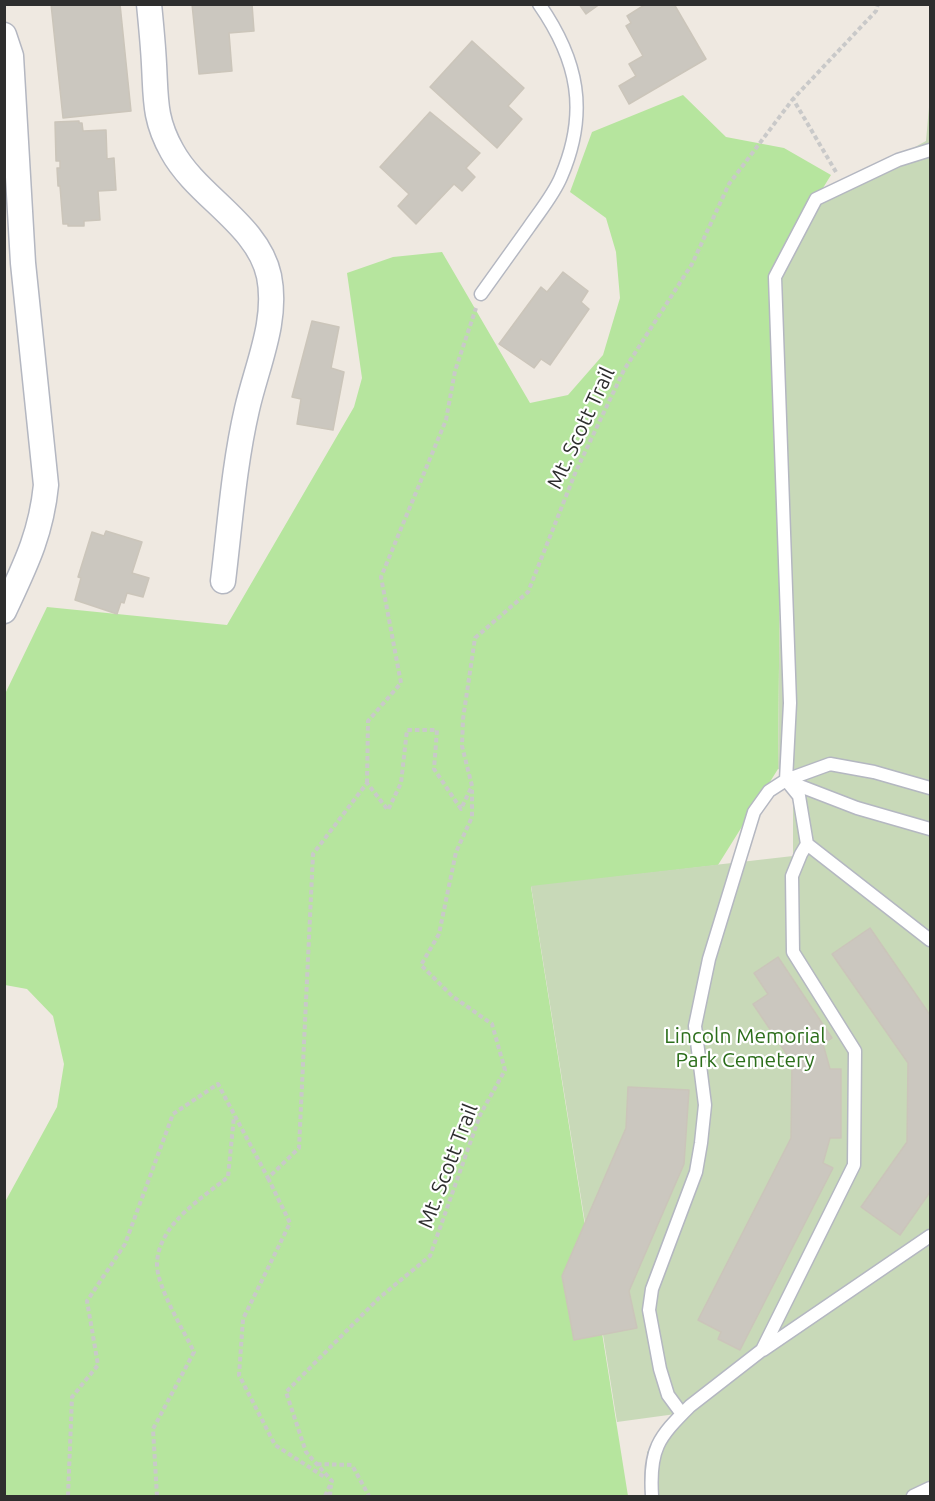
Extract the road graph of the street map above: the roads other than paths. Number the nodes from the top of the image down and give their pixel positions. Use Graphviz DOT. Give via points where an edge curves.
graph roads {
  1 [pos="149,4"];
  2 [pos="539,4"];
  3 [pos="4,35"];
  4 [pos="930,150"];
  5 [pos="481,294"];
  6 [pos="223,580"];
  7 [pos="4,610"];
  8 [pos="786,780"];
  9 [pos="930,788"];
  10 [pos="930,829"];
  11 [pos="807,844"];
  12 [pos="930,940"];
  13 [pos="930,1236"];
  14 [pos="762,1350"];
  15 [pos="682,1414"];
  16 [pos="930,1488"];
  17 [pos="652,1497"];
  18 [pos="913,1497"];
  1 -- 6 [label="street" via="155,103 161,130 189,175 247,232 260,252 272,300 268,335 247,410 237,466"];
  2 -- 5 [label="lane" via="561,37 575,78 574,139 561,178"];
  3 -- 7 [label="street" via="11,56 23,263 46,485 35,544"];
  4 -- 8 [label="lane" via="898,160 816,199 775,277 790,704"];
  8 -- 9 [label="lane" via="830,764"];
  8 -- 10 [label="lane" via="857,808"];
  8 -- 11 [label="lane" via="798,796"];
  8 -- 15 [label="lane" via="769,791 754,813 709,959 695,1026 705,1105 702,1143 696,1172 652,1289 649,1310 668,1395"];
  11 -- 12 [label="lane"];
  11 -- 14 [label="lane" via="792,876 793,952 855,1051 854,1165"];
  13 -- 14 [label="lane"];
  14 -- 15 [label="lane"];
  15 -- 17 [label="lane" via="658,1442 651,1472"];
  16 -- 18 [label="lane"];
}
